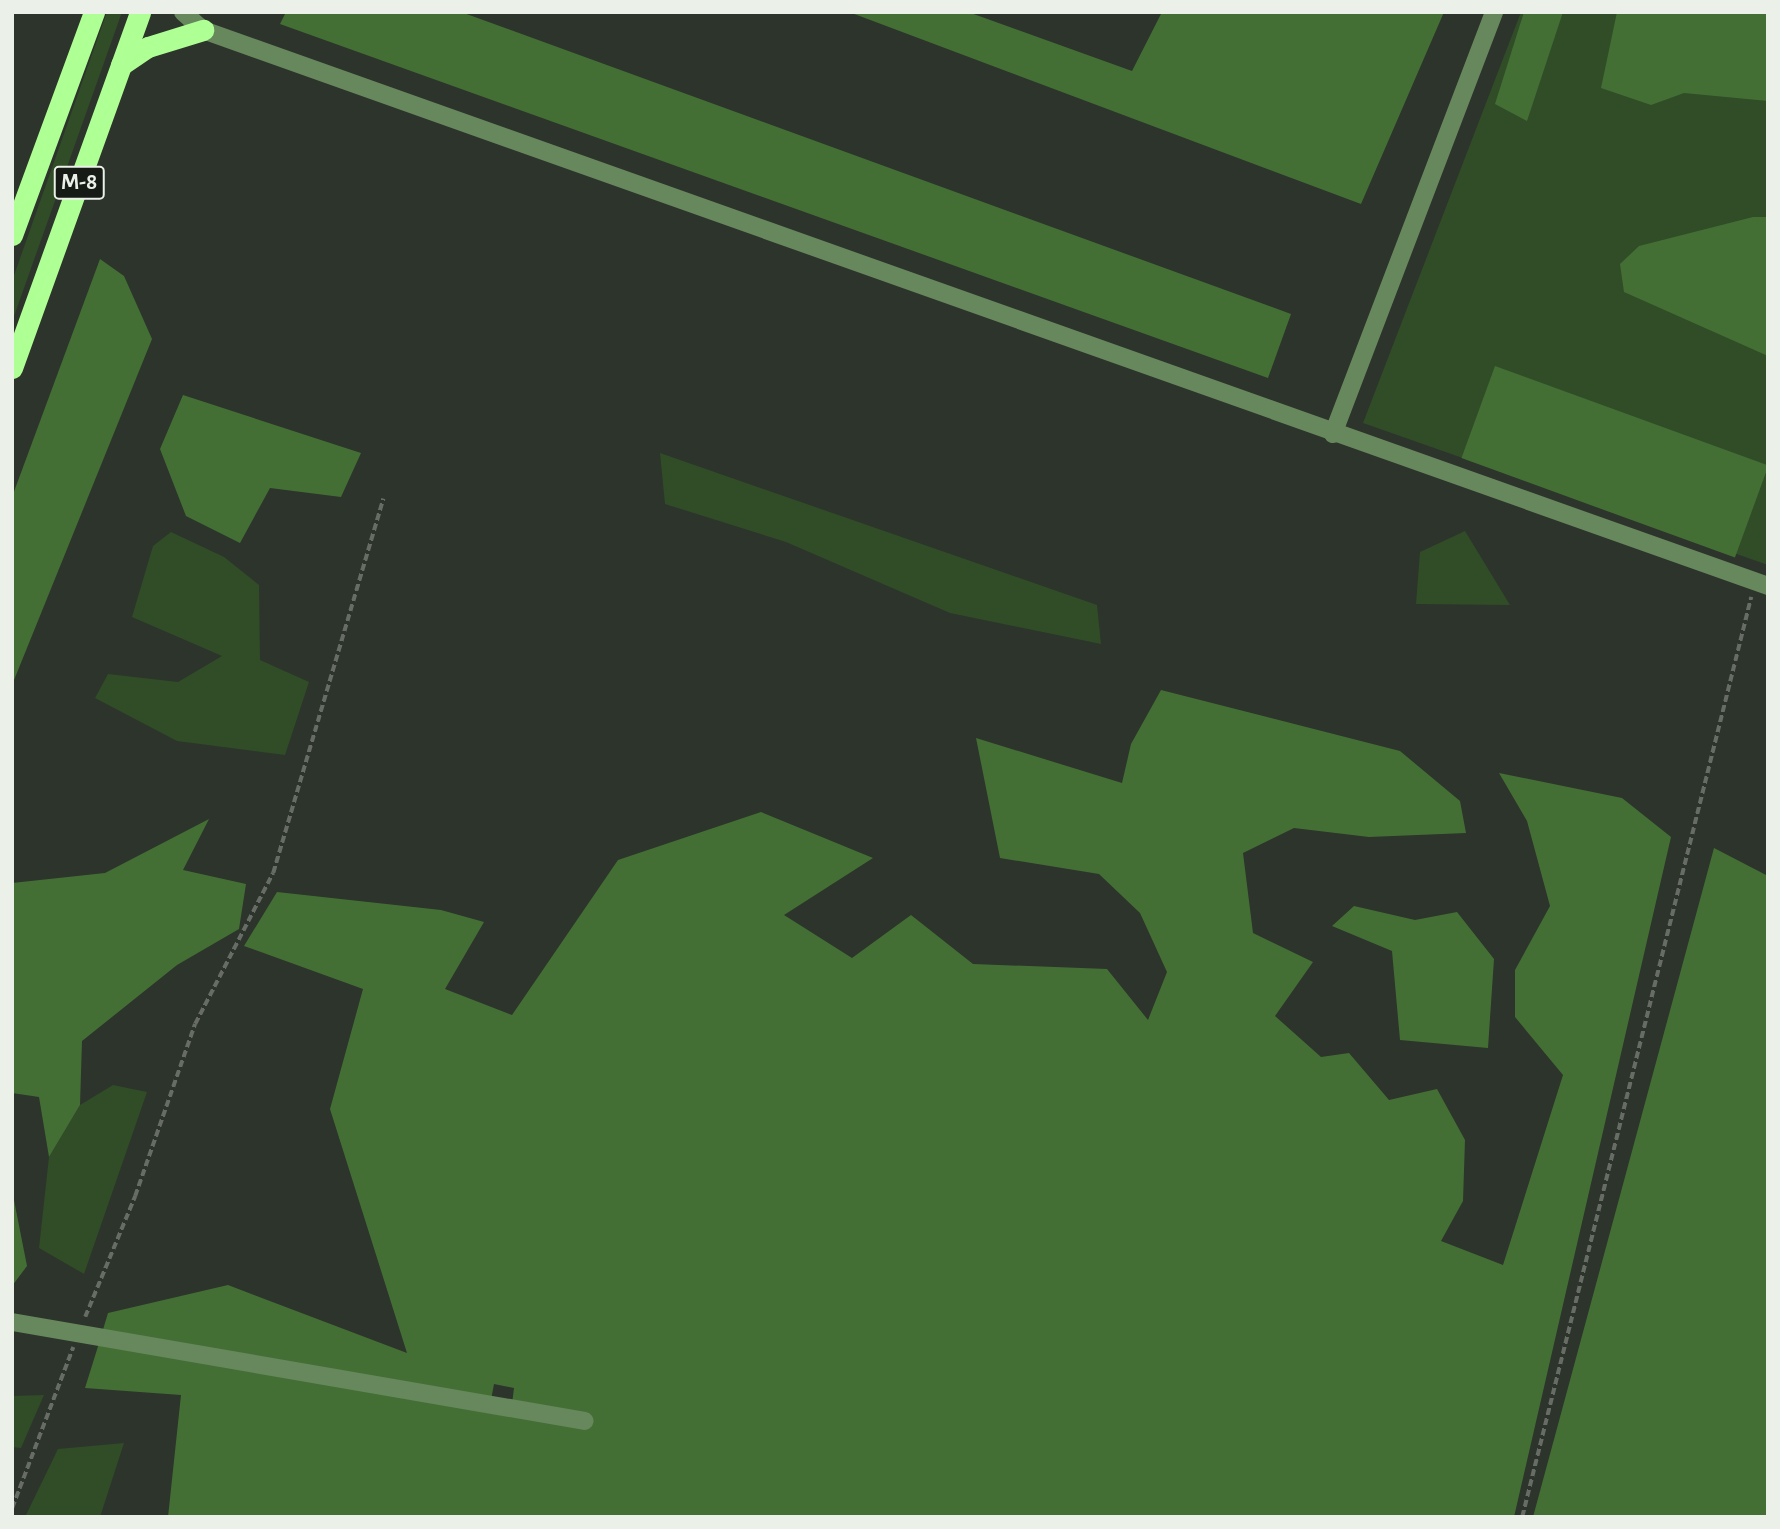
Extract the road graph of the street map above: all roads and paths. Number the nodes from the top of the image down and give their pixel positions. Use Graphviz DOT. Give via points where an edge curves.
graph roads {
  1 [pos="94,12"];
  2 [pos="140,12"];
  3 [pos="183,12"];
  4 [pos="1493,12"];
  5 [pos="202,30"];
  6 [pos="121,65"];
  7 [pos="12,234"];
  8 [pos="12,368"];
  9 [pos="1333,435"];
  10 [pos="383,499"];
  11 [pos="1761,584"];
  12 [pos="12,1322"];
  13 [pos="78,1333"];
  14 [pos="585,1421"];
  15 [pos="12,1508"];
  16 [pos="1522,1517"];
  1 -- 7 [label="highway, М-8"];
  2 -- 6 [label="highway, М-8"];
  3 -- 5 [label="street"];
  4 -- 9 [label="street"];
  5 -- 6 [label="highway" via="148,47"];
  5 -- 9 [label="street"];
  6 -- 8 [label="highway, М-8"];
  9 -- 11 [label="street"];
  10 -- 13 [label="path" via="273,873 195,1024 135,1196"];
  11 -- 16 [label="path"];
  12 -- 13 [label="street"];
  13 -- 14 [label="street"];
  13 -- 15 [label="path"];
}
